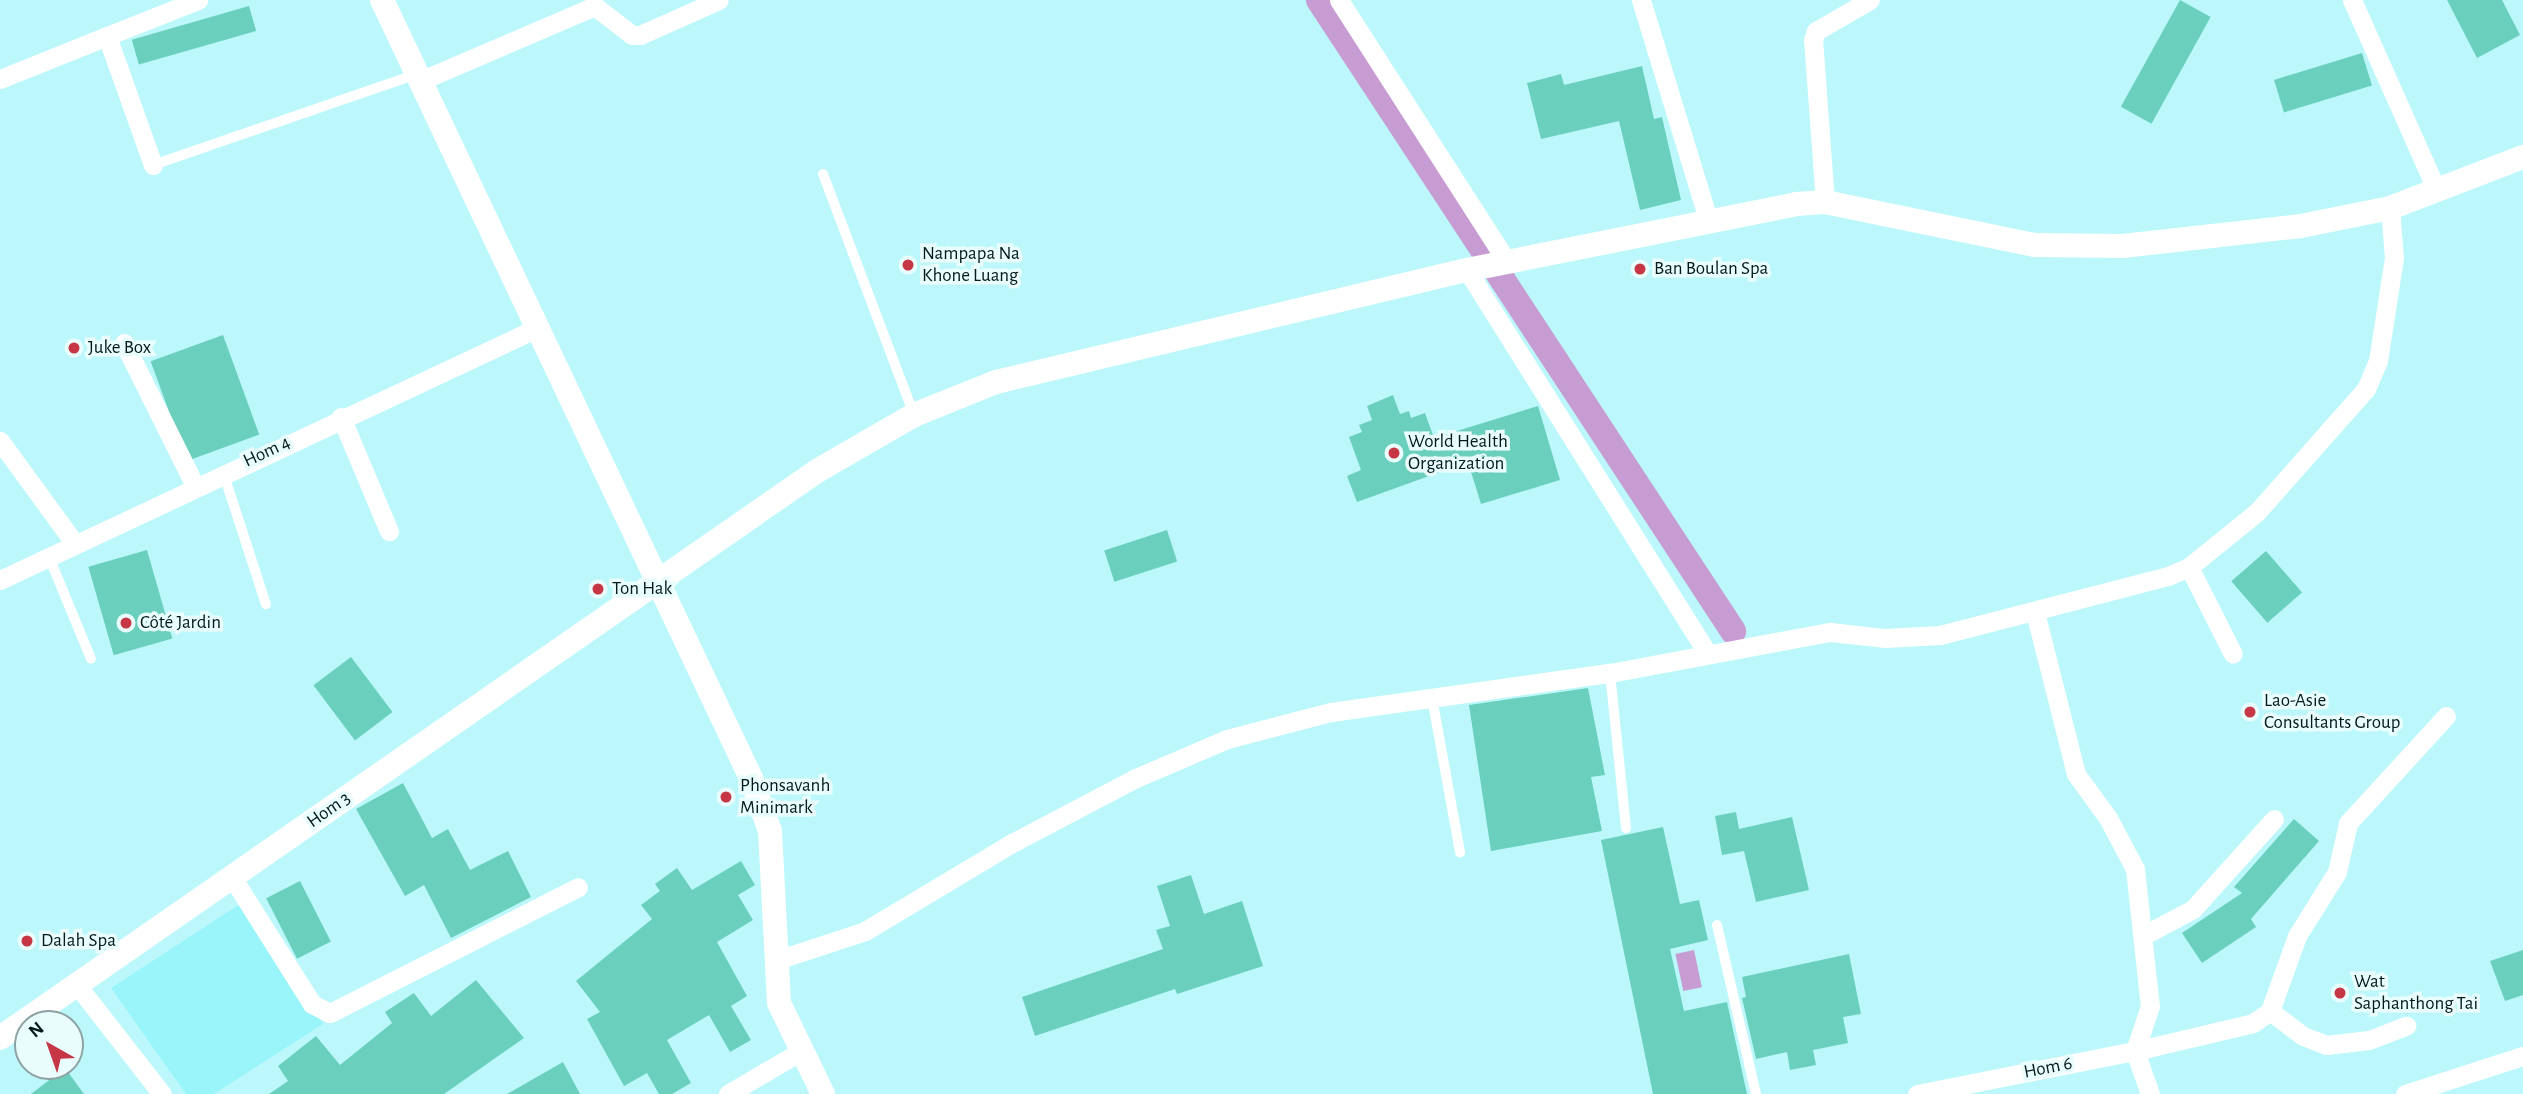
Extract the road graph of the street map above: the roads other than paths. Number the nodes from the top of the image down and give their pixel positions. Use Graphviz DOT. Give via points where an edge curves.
graph roads {
  1 [pos="198,0"];
  2 [pos="382,0"];
  3 [pos="719,0"];
  4 [pos="1339,0"];
  5 [pos="1641,0"];
  6 [pos="1870,0"];
  7 [pos="2352,0"];
  8 [pos="107,36"];
  9 [pos="418,78"];
  10 [pos="0,79"];
  11 [pos="2523,157"];
  12 [pos="153,165"];
  13 [pos="823,174"];
  14 [pos="2437,191"];
  15 [pos="1825,202"];
  16 [pos="2390,208"];
  17 [pos="1708,219"];
  18 [pos="1507,262"];
  19 [pos="1467,270"];
  20 [pos="537,328"];
  21 [pos="124,343"];
  22 [pos="914,415"];
  23 [pos="341,417"];
  24 [pos="0,441"];
  25 [pos="223,472"];
  26 [pos="195,486"];
  27 [pos="389,531"];
  28 [pos="75,544"];
  29 [pos="49,556"];
  30 [pos="2189,567"];
  31 [pos="0,580"];
  32 [pos="657,582"];
  33 [pos="267,604"];
  34 [pos="2035,612"];
  35 [pos="1708,654"];
  36 [pos="2233,654"];
  37 [pos="91,659"];
  38 [pos="1610,673"];
  39 [pos="1432,698"];
  40 [pos="2446,716"];
  41 [pos="2274,818"];
  42 [pos="1626,828"];
  43 [pos="1460,852"];
  44 [pos="232,877"];
  45 [pos="578,887"];
  46 [pos="1717,925"];
  47 [pos="2146,934"];
  48 [pos="777,960"];
  49 [pos="77,985"];
  50 [pos="2270,1011"];
  51 [pos="2406,1027"];
  52 [pos="0,1038"];
  53 [pos="801,1051"];
  54 [pos="2136,1051"];
  55 [pos="2523,1056"];
  56 [pos="2463,1087"];
  57 [pos="162,1094"];
  58 [pos="728,1094"];
  59 [pos="823,1094"];
  60 [pos="1756,1094"];
  61 [pos="1917,1094"];
  62 [pos="2150,1094"];
  63 [pos="2405,1094"];
  1 -- 8 [label="street"];
  2 -- 9 [label="street"];
  3 -- 9 [label="street" via="640,35 632,35 597,8 590,9"];
  4 -- 18 [label="street"];
  5 -- 17 [label="street"];
  6 -- 15 [label="street" via="1816,31"];
  7 -- 14 [label="street"];
  8 -- 10 [label="street"];
  8 -- 12 [label="street"];
  9 -- 12 [label="lane"];
  9 -- 20 [label="street"];
  11 -- 14 [label="street, Hom 3"];
  13 -- 22 [label="lane"];
  14 -- 16 [label="street, Hom 3"];
  15 -- 16 [label="street, Hom 3" via="2035,245 2075,247 2301,226"];
  15 -- 17 [label="street, Hom 3"];
  16 -- 30 [label="street" via="2394,258 2378,361 2366,389 2257,512"];
  17 -- 18 [label="street, Hom 3"];
  18 -- 19 [label="street, Hom 3"];
  19 -- 22 [label="street, Hom 3" via="1059,365 996,382"];
  19 -- 35 [label="street"];
  20 -- 23 [label="street, Hom 4"];
  20 -- 32 [label="street"];
  21 -- 26 [label="street"];
  22 -- 32 [label="street, Hom 3" via="817,471"];
  23 -- 25 [label="street, Hom 4"];
  23 -- 27 [label="street"];
  24 -- 28 [label="street"];
  25 -- 26 [label="street, Hom 4"];
  25 -- 33 [label="lane"];
  26 -- 28 [label="street, Hom 4"];
  28 -- 29 [label="street, Hom 4"];
  29 -- 31 [label="street, Hom 4"];
  29 -- 37 [label="lane"];
  30 -- 34 [label="street"];
  30 -- 36 [label="street"];
  32 -- 44 [label="street, Hom 3"];
  32 -- 48 [label="street" via="751,778 770,831"];
  34 -- 35 [label="street" via="1940,635 1884,638 1830,632"];
  34 -- 47 [label="street" via="2076,774 2108,818 2135,869"];
  35 -- 38 [label="street"];
  38 -- 39 [label="street"];
  38 -- 42 [label="lane"];
  39 -- 43 [label="lane"];
  39 -- 48 [label="street" via="1331,712 1227,739 1136,778 1023,837 864,931"];
  40 -- 50 [label="street" via="2348,823 2337,872 2297,936"];
  41 -- 47 [label="street" via="2193,909"];
  44 -- 45 [label="street" via="312,1004 331,1013"];
  44 -- 49 [label="street, Hom 3"];
  46 -- 60 [label="lane"];
  47 -- 54 [label="street" via="2150,1006"];
  48 -- 53 [label="street" via="779,1003"];
  49 -- 52 [label="street, Hom 3"];
  49 -- 57 [label="street"];
  50 -- 51 [label="street" via="2303,1036 2326,1045 2344,1046"];
  50 -- 54 [label="street, Hom 6" via="2253,1023"];
  53 -- 58 [label="street"];
  53 -- 59 [label="street"];
  54 -- 61 [label="street, Hom 6"];
  54 -- 62 [label="street"];
  55 -- 56 [label="street"];
  56 -- 63 [label="street"];
}
